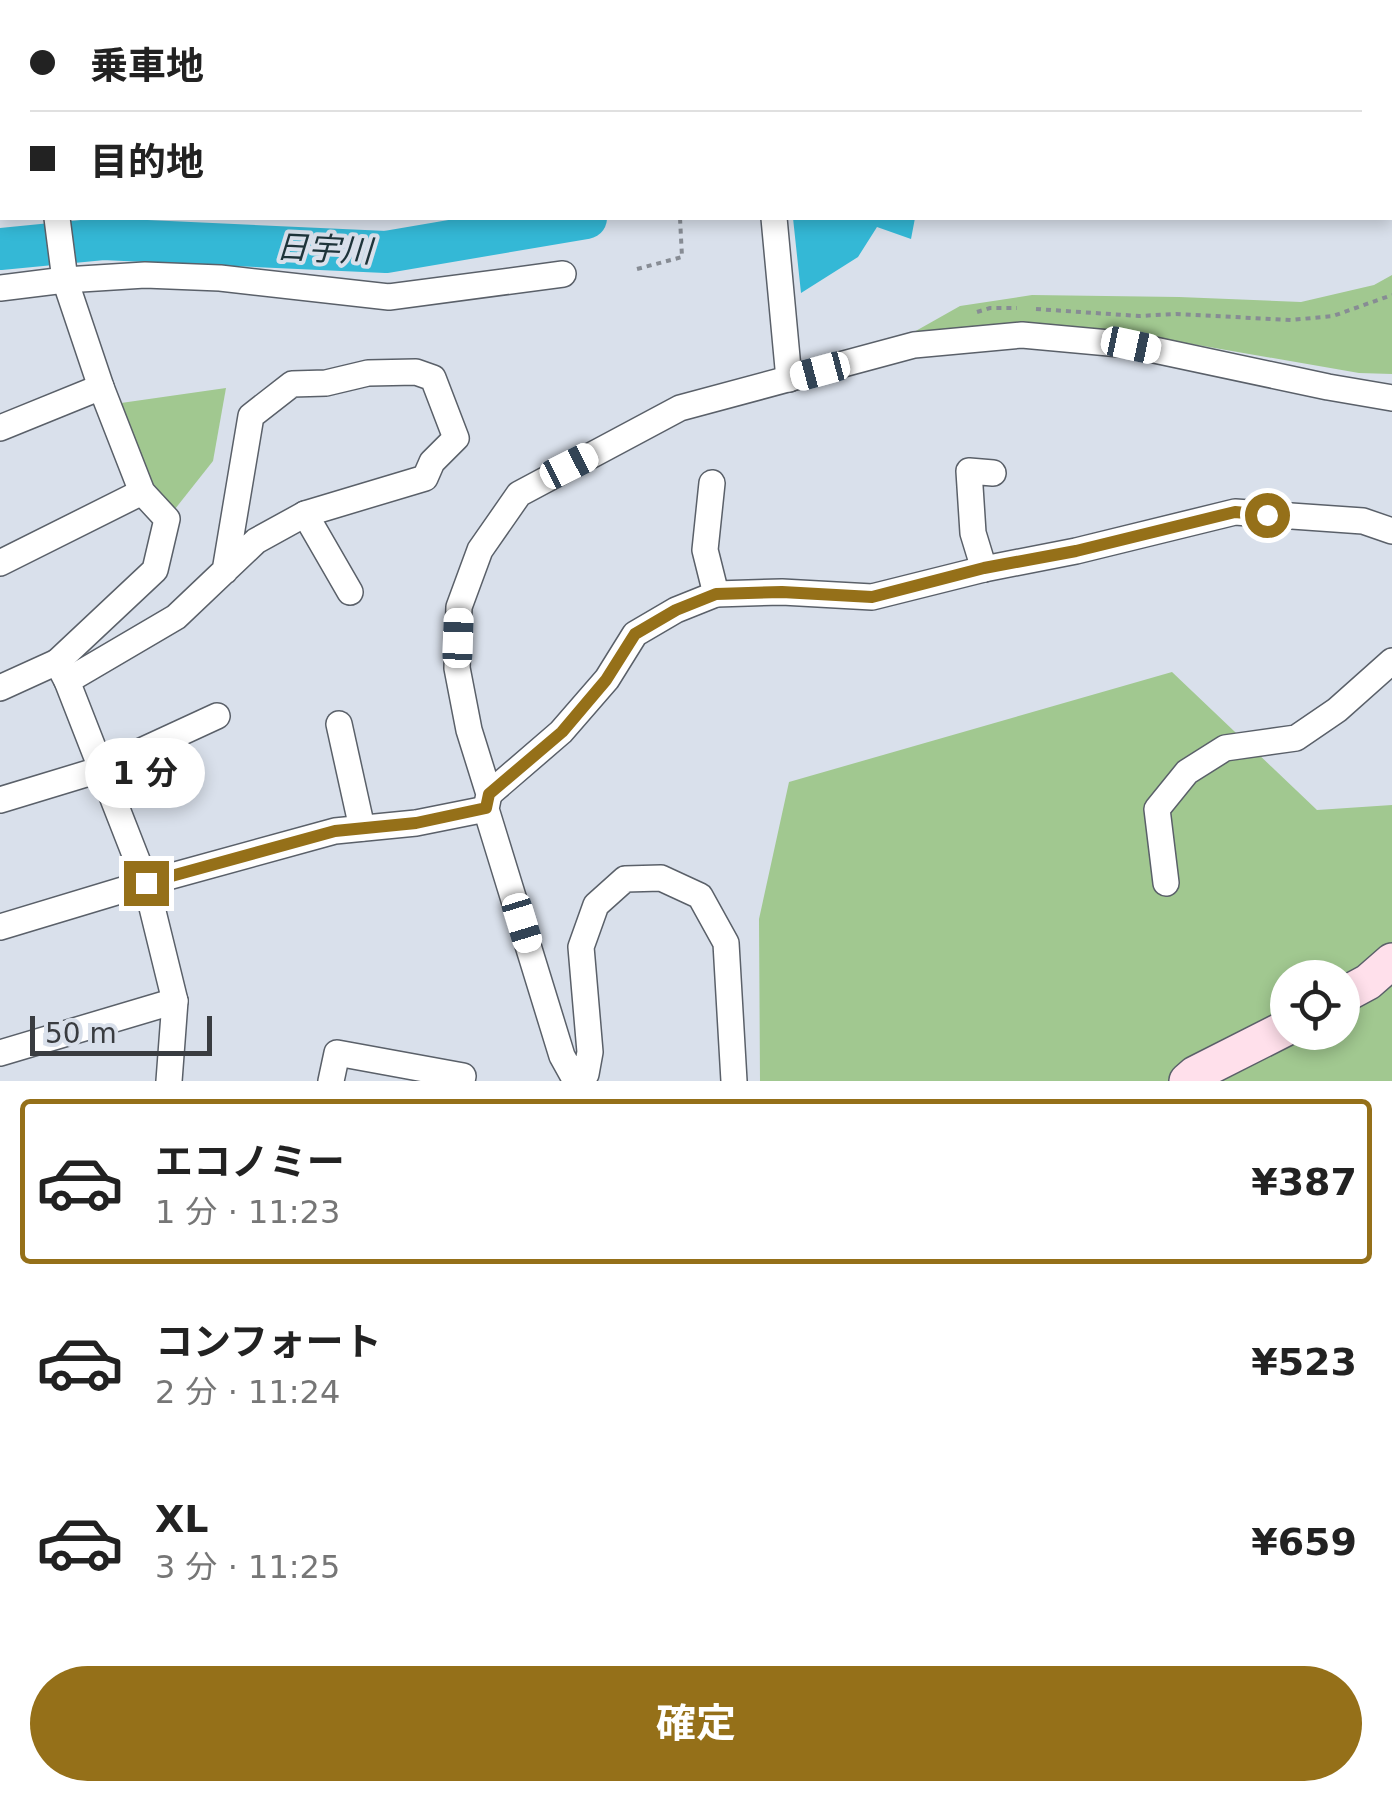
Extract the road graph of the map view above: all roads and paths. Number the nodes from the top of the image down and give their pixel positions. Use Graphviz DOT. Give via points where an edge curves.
graph roads {
  1 [pos="57,220"];
  2 [pos="680,220"];
  3 [pos="774,220"];
  4 [pos="638,269"];
  5 [pos="563,274"];
  6 [pos="66,280"];
  7 [pos="0,288"];
  8 [pos="1392,295"];
  9 [pos="975,313"];
  10 [pos="788,370"];
  11 [pos="101,387"];
  12 [pos="1392,398"];
  13 [pos="0,428"];
  14 [pos="993,473"];
  15 [pos="712,484"];
  16 [pos="142,492"];
  17 [pos="305,514"];
  18 [pos="1392,531"];
  19 [pos="0,562"];
  20 [pos="984,568"];
  21 [pos="225,572"];
  22 [pos="350,592"];
  23 [pos="716,594"];
  24 [pos="1392,660"];
  25 [pos="62,672"];
  26 [pos="0,688"];
  27 [pos="217,716"];
  28 [pos="339,724"];
  29 [pos="102,769"];
  30 [pos="0,800"];
  31 [pos="487,801"];
  32 [pos="362,828"];
  33 [pos="146,883"];
  34 [pos="1166,883"];
  35 [pos="0,927"];
  36 [pos="1392,961"];
  37 [pos="1360,986"];
  38 [pos="175,1001"];
  39 [pos="1270,1036"];
  40 [pos="0,1054"];
  41 [pos="169,1081"];
  42 [pos="331,1081"];
  43 [pos="462,1081"];
  44 [pos="734,1081"];
  45 [pos="1188,1081"];
  1 -- 6 [label="street"];
  2 -- 4 [label="path" via="682,257"];
  3 -- 10 [label="street"];
  5 -- 6 [label="street" via="389,298 220,278"];
  6 -- 7 [label="street"];
  6 -- 11 [label="street"];
  8 -- 9 [label="path" via="1333,316 1292,320 990,308"];
  10 -- 12 [label="street" via="1022,334 1131,345"];
  10 -- 31 [label="street" via="680,408 519,494 480,550 459,607 457,668"];
  11 -- 13 [label="street"];
  11 -- 16 [label="street"];
  14 -- 20 [label="street" via="969,471 972,533"];
  15 -- 23 [label="street" via="704,550"];
  16 -- 19 [label="street"];
  16 -- 25 [label="street" via="167,519 155,570"];
  17 -- 21 [label="street" via="256,541"];
  17 -- 21 [label="street" via="425,478 456,438 433,378 368,372 326,384 292,384 251,416"];
  17 -- 22 [label="street"];
  18 -- 20 [label="street" via="1363,521 1235,512"];
  20 -- 23 [label="street" via="872,597"];
  21 -- 25 [label="street" via="176,617"];
  23 -- 31 [label="street" via="635,634 562,732"];
  24 -- 34 [label="street" via="1296,738 1225,748 1187,772 1157,809"];
  25 -- 26 [label="street"];
  25 -- 29 [label="street"];
  27 -- 29 [label="street"];
  28 -- 32 [label="street"];
  29 -- 30 [label="street"];
  29 -- 33 [label="street"];
  31 -- 32 [label="street" via="416,823"];
  31 -- 44 [label="street" via="572,1074 586,1074 590,1052 581,947 596,905 625,879 662,878 700,896 726,943"];
  32 -- 33 [label="street"];
  33 -- 35 [label="street"];
  33 -- 38 [label="street"];
  36 -- 37 [label="street"];
  38 -- 40 [label="street"];
  38 -- 41 [label="street"];
  39 -- 45 [label="street"];
  42 -- 43 [label="street" via="337,1052 463,1076"];
}
